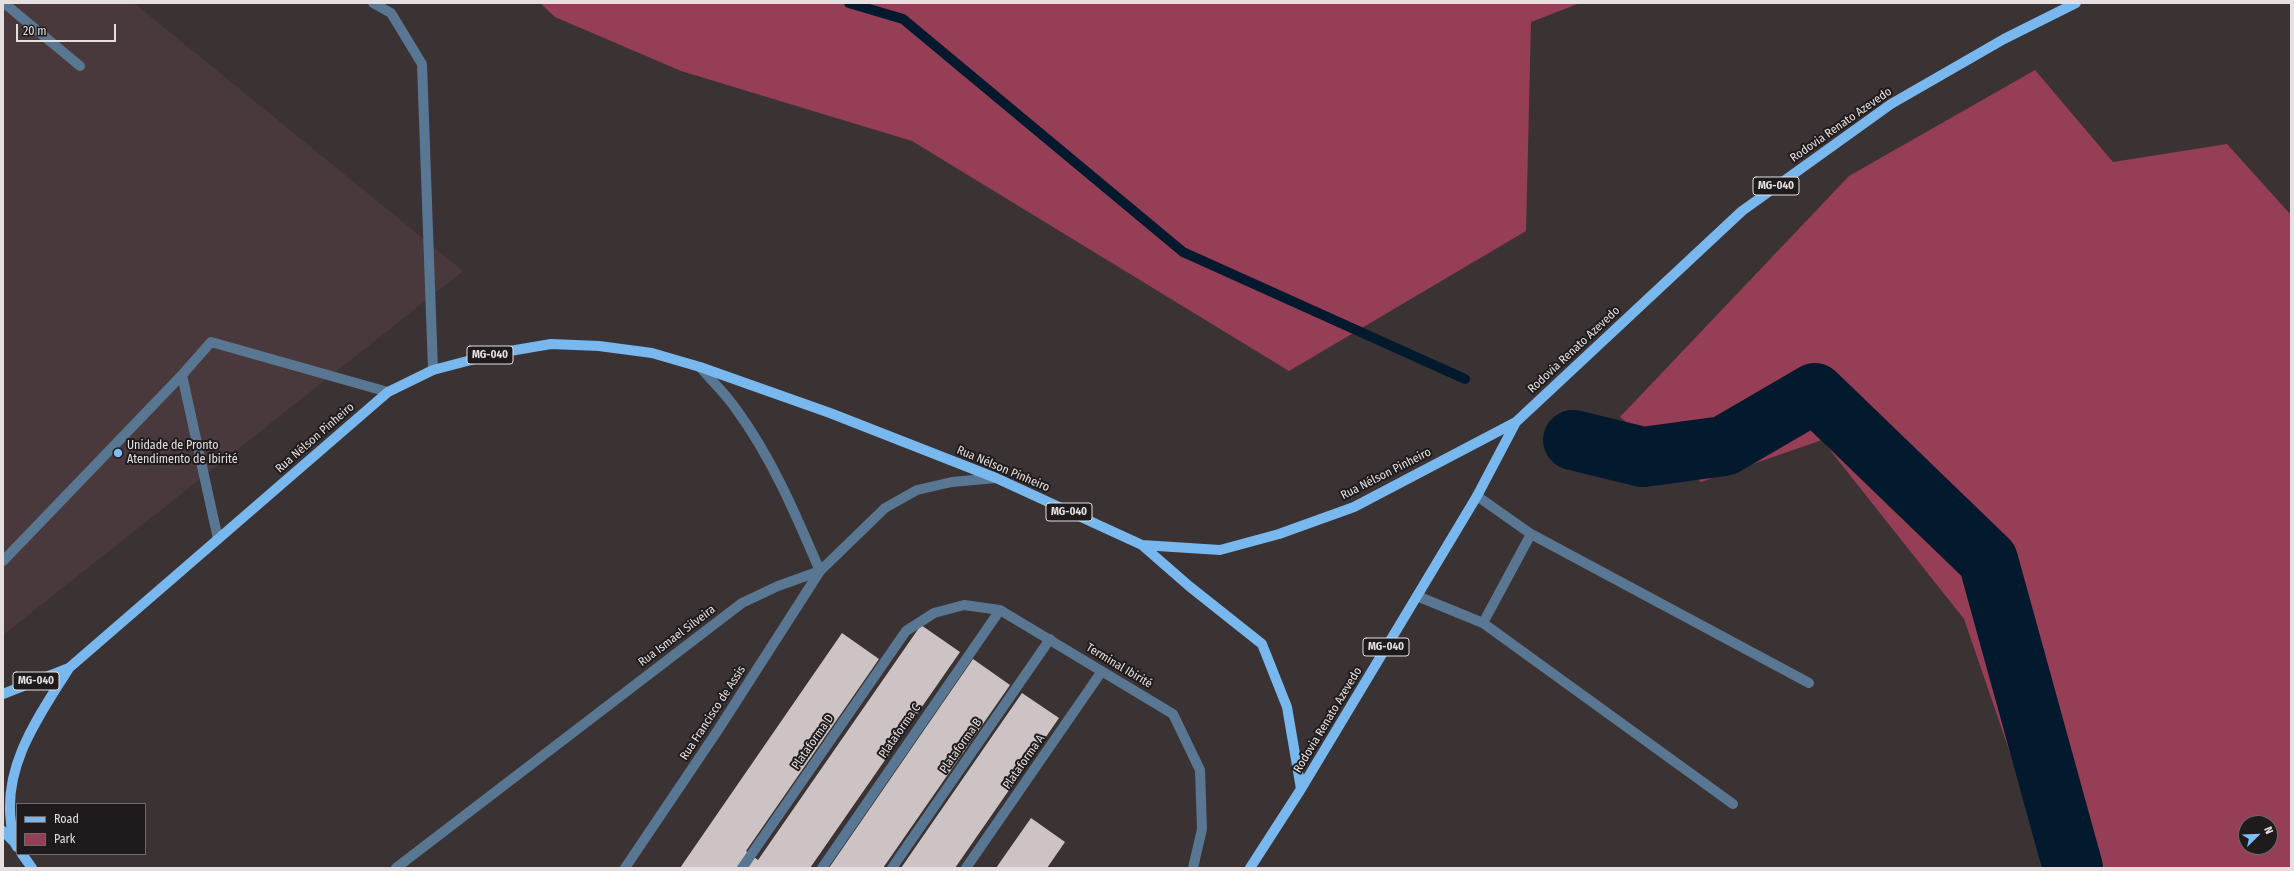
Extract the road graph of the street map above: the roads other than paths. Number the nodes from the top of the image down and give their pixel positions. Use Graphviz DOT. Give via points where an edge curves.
graph roads {
  1 [pos="4,3"];
  2 [pos="373,3"];
  3 [pos="2076,3"];
  4 [pos="80,66"];
  5 [pos="700,367"];
  6 [pos="433,370"];
  7 [pos="182,375"];
  8 [pos="388,392"];
  9 [pos="1516,422"];
  10 [pos="996,478"];
  11 [pos="1477,496"];
  12 [pos="1531,534"];
  13 [pos="218,539"];
  14 [pos="1142,545"];
  15 [pos="3,561"];
  16 [pos="820,571"];
  17 [pos="1417,596"];
  18 [pos="1000,610"];
  19 [pos="1483,623"];
  20 [pos="906,631"];
  21 [pos="1050,639"];
  22 [pos="69,668"];
  23 [pos="1102,671"];
  24 [pos="1809,683"];
  25 [pos="3,694"];
  26 [pos="1301,789"];
  27 [pos="1733,804"];
  28 [pos="3,831"];
  29 [pos="15,845"];
  30 [pos="23,855"];
  31 [pos="32,868"];
  32 [pos="396,868"];
  33 [pos="625,868"];
  34 [pos="742,868"];
  35 [pos="822,868"];
  36 [pos="892,868"];
  37 [pos="966,868"];
  38 [pos="1193,868"];
  39 [pos="1250,868"];
  1 -- 4 [label="street"];
  2 -- 6 [label="street" via="391,13 422,64"];
  3 -- 9 [label="main road, Rodovia Renato Azevedo / MG-040" via="2004,39 1891,104 1742,211"];
  5 -- 6 [label="main road, Rua Nélson Pinheiro / MG-040" via="652,353 599,346 551,344 498,353"];
  5 -- 10 [label="main road, Rua Nélson Pinheiro / MG-040" via="830,413"];
  5 -- 16 [label="street" via="736,408 771,466"];
  6 -- 8 [label="main road, Rua Nélson Pinheiro / MG-040"];
  7 -- 8 [label="street" via="212,342"];
  7 -- 13 [label="street"];
  7 -- 15 [label="street"];
  8 -- 13 [label="main road, Rua Nélson Pinheiro / MG-040"];
  9 -- 11 [label="main road, Rodovia Renato Azevedo / MG-040"];
  9 -- 14 [label="main road, Rua Nélson Pinheiro / MG-040" via="1354,507 1279,534 1220,550"];
  10 -- 14 [label="main road, Rua Nélson Pinheiro / MG-040"];
  10 -- 16 [label="street, Rua Ismael Silveira" via="952,482 917,490 885,508"];
  11 -- 12 [label="street"];
  11 -- 17 [label="main road, Rodovia Renato Azevedo / MG-040"];
  12 -- 19 [label="street"];
  12 -- 24 [label="street"];
  13 -- 22 [label="main road, Rua Nélson Pinheiro / MG-040"];
  14 -- 26 [label="main road" via="1188,586 1262,644 1287,707"];
  16 -- 32 [label="street, Rua Ismael Silveira" via="778,586 742,603"];
  16 -- 33 [label="street, Rua Francisco de Assis" via="718,730"];
  17 -- 19 [label="street"];
  17 -- 26 [label="main road, Rodovia Renato Azevedo / MG-040"];
  18 -- 20 [label="street, Terminal Ibirité" via="964,605 934,613"];
  18 -- 21 [label="street, Terminal Ibirité"];
  18 -- 35 [label="street, Plataforma C"];
  19 -- 27 [label="street"];
  20 -- 34 [label="street, Plataforma D"];
  21 -- 23 [label="street, Terminal Ibirité"];
  21 -- 36 [label="street, Plataforma B"];
  22 -- 25 [label="main road, Rua Nélson Pinheiro / MG-040"];
  22 -- 29 [label="main road, MG-040" via="18,758 11,786 10,815"];
  23 -- 37 [label="street, Plataforma A"];
  23 -- 38 [label="street, Terminal Ibirité" via="1173,714 1186,737 1200,770 1202,829"];
  26 -- 39 [label="main road, Rodovia Renato Azevedo / MG-040"];
  28 -- 29 [label="main road, MG-040"];
  30 -- 31 [label="main road"];
}
